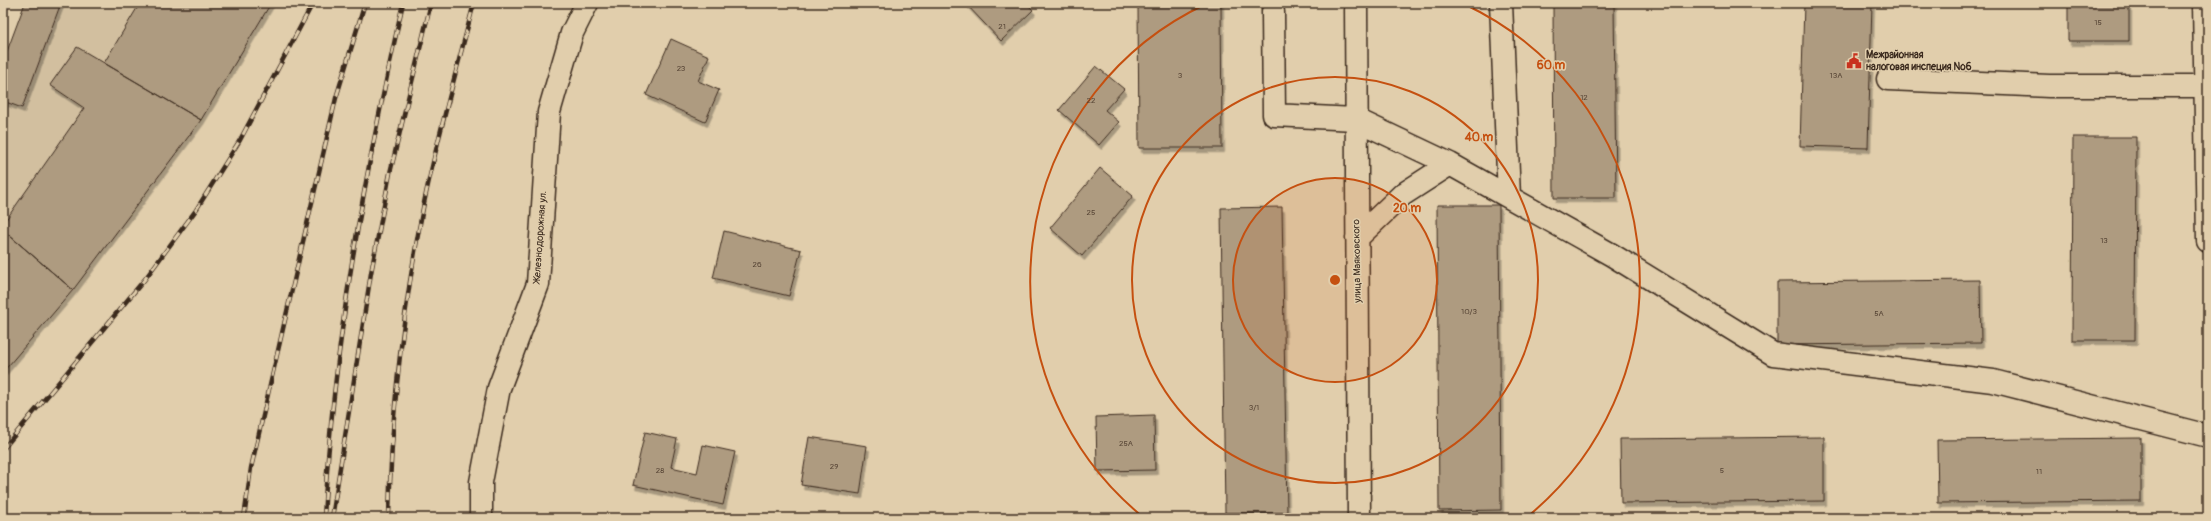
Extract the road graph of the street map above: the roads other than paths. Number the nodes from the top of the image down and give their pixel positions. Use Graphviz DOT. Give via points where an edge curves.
graph roads {
  1 [pos="587,3"];
  2 [pos="1356,3"];
  3 [pos="1501,3"];
  4 [pos="2204,3"];
  5 [pos="1273,12"];
  6 [pos="1888,79"];
  7 [pos="2205,86"];
  8 [pos="1355,120"];
  9 [pos="1450,164"];
  10 [pos="1509,197"];
  11 [pos="1357,238"];
  12 [pos="2208,241"];
  13 [pos="2208,436"];
  14 [pos="481,518"];
  15 [pos="1359,518"];
  1 -- 14 [label="street, Железнодорожная ул." via="572,33 549,112 538,284 498,388 481,482"];
  2 -- 8 [label="street, улица Маяковского"];
  3 -- 10 [label="street"];
  4 -- 7 [label="street"];
  5 -- 8 [label="street" via="1274,115"];
  6 -- 7 [label="street" via="2049,86"];
  7 -- 12 [label="street"];
  8 -- 9 [label="street"];
  8 -- 11 [label="street, улица Маяковского"];
  9 -- 10 [label="street"];
  9 -- 11 [label="street" via="1402,195"];
  10 -- 13 [label="street" via="1612,255 1773,354 1993,381"];
  11 -- 15 [label="street, улица Маяковского"];
}
